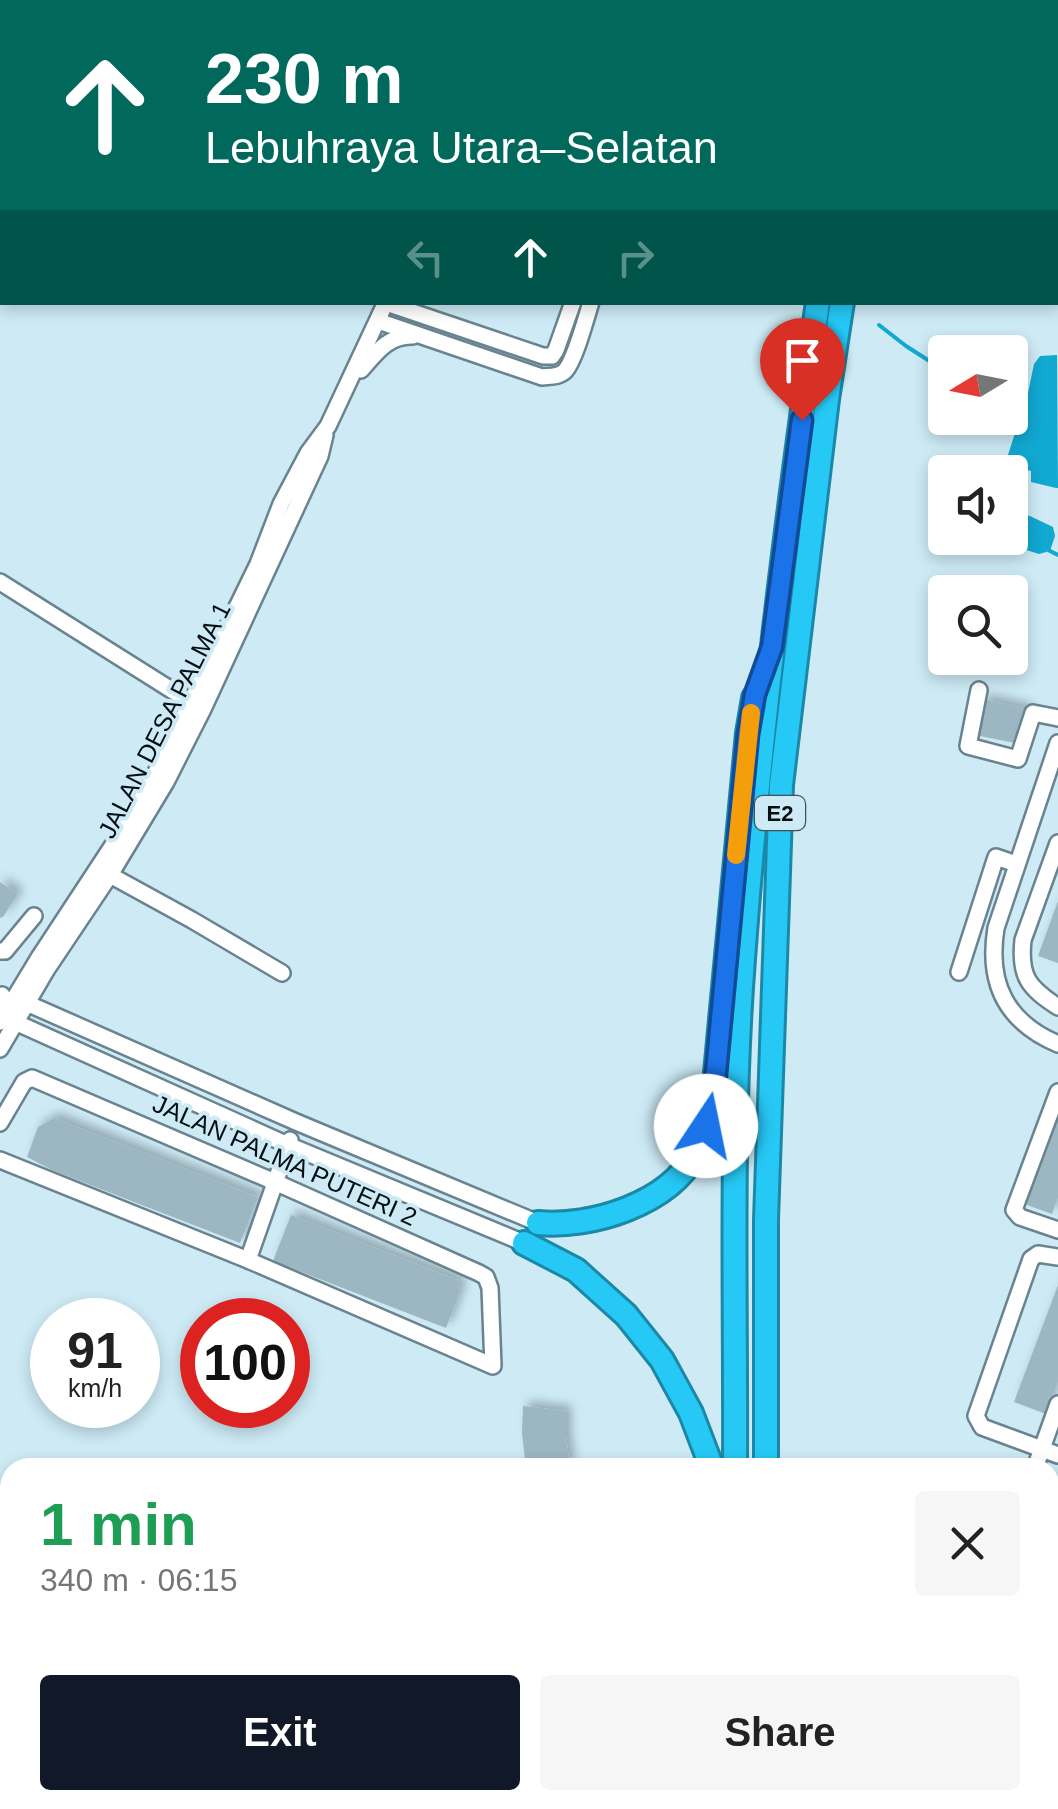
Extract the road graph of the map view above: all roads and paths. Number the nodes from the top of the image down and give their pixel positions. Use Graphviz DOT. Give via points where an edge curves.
graph roads {
  1 [pos="385,305"];
  2 [pos="818,305"];
  3 [pos="842,305"];
  4 [pos="581,306"];
  5 [pos="420,309"];
  6 [pos="378,321"];
  7 [pos="422,336"];
  8 [pos="348,384"];
  9 [pos="0,582"];
  10 [pos="772,647"];
  11 [pos="979,690"];
  12 [pos="198,706"];
  13 [pos="1058,718"];
  14 [pos="1058,743"];
  15 [pos="1018,759"];
  16 [pos="1049,769"];
  17 [pos="1058,844"];
  18 [pos="1016,864"];
  19 [pos="110,875"];
  20 [pos="34,916"];
  21 [pos="0,951"];
  22 [pos="959,972"];
  23 [pos="282,973"];
  24 [pos="11,997"];
  25 [pos="1058,1007"];
  26 [pos="8,1019"];
  27 [pos="1058,1044"];
  28 [pos="0,1049"];
  29 [pos="1058,1092"];
  30 [pos="296,1122"];
  31 [pos="0,1124"];
  32 [pos="288,1146"];
  33 [pos="0,1160"];
  34 [pos="277,1182"];
  35 [pos="1058,1230"];
  36 [pos="531,1233"];
  37 [pos="1054,1256"];
  38 [pos="248,1260"];
  39 [pos="766,1328"];
  40 [pos="1058,1404"];
  41 [pos="1042,1449"];
  42 [pos="1058,1455"];
  43 [pos="708,1458"];
  44 [pos="735,1458"];
  45 [pos="766,1458"];
  46 [pos="773,1458"];
  47 [pos="1039,1458"];
  1 -- 6 [label="street, JALAN DESA PALMA 1"];
  2 -- 10 [label="highway, E2"];
  3 -- 39 [label="highway, E2" via="781,785"];
  4 -- 5 [label="street" via="552,356"];
  4 -- 7 [label="street" via="570,362 555,376"];
  6 -- 7 [label="street"];
  6 -- 8 [label="street, JALAN DESA PALMA 1"];
  7 -- 8 [label="street" via="389,340"];
  8 -- 12 [label="street, JALAN DESA PALMA 1" via="280,504"];
  9 -- 12 [label="street"];
  10 -- 36 [label="highway" via="748,734 714,1094 694,1157 664,1190 624,1210"];
  10 -- 44 [label="highway, E2" via="742,960"];
  11 -- 15 [label="street" via="968,746"];
  12 -- 19 [label="street, JALAN DESA PALMA 1" via="166,782"];
  12 -- 24 [label="street, JALAN DESA PALMA 1"];
  13 -- 15 [label="street" via="1033,713"];
  14 -- 16 [label="street"];
  15 -- 16 [label="street"];
  16 -- 18 [label="street"];
  17 -- 25 [label="street" via="1023,940 1024,974 1035,992"];
  18 -- 22 [label="street" via="996,857"];
  18 -- 27 [label="street" via="996,928 996,976 1010,1009"];
  19 -- 23 [label="street"];
  19 -- 24 [label="street, JALAN DESA PALMA 1" via="48,969"];
  20 -- 21 [label="street"];
  24 -- 26 [label="street, JALAN DESA PALMA 1"];
  24 -- 26 [label="street"];
  24 -- 30 [label="street"];
  26 -- 28 [label="street, JALAN DESA PALMA 1"];
  26 -- 32 [label="street"];
  29 -- 35 [label="street" via="1014,1210"];
  30 -- 32 [label="street"];
  30 -- 36 [label="street"];
  31 -- 34 [label="street, JALAN PALMA PUTERI 2" via="32,1078"];
  32 -- 34 [label="street"];
  32 -- 36 [label="street"];
  33 -- 38 [label="street"];
  34 -- 38 [label="street"];
  34 -- 38 [label="street, JALAN PALMA PUTERI 2" via="486,1277 493,1366"];
  36 -- 43 [label="highway" via="626,1315 662,1360"];
  37 -- 41 [label="street" via="1031,1259 977,1410 988,1430"];
  39 -- 45 [label="highway, E2"];
  39 -- 46 [label="highway"];
  40 -- 41 [label="street"];
  41 -- 42 [label="street"];
  41 -- 47 [label="street"];
}
